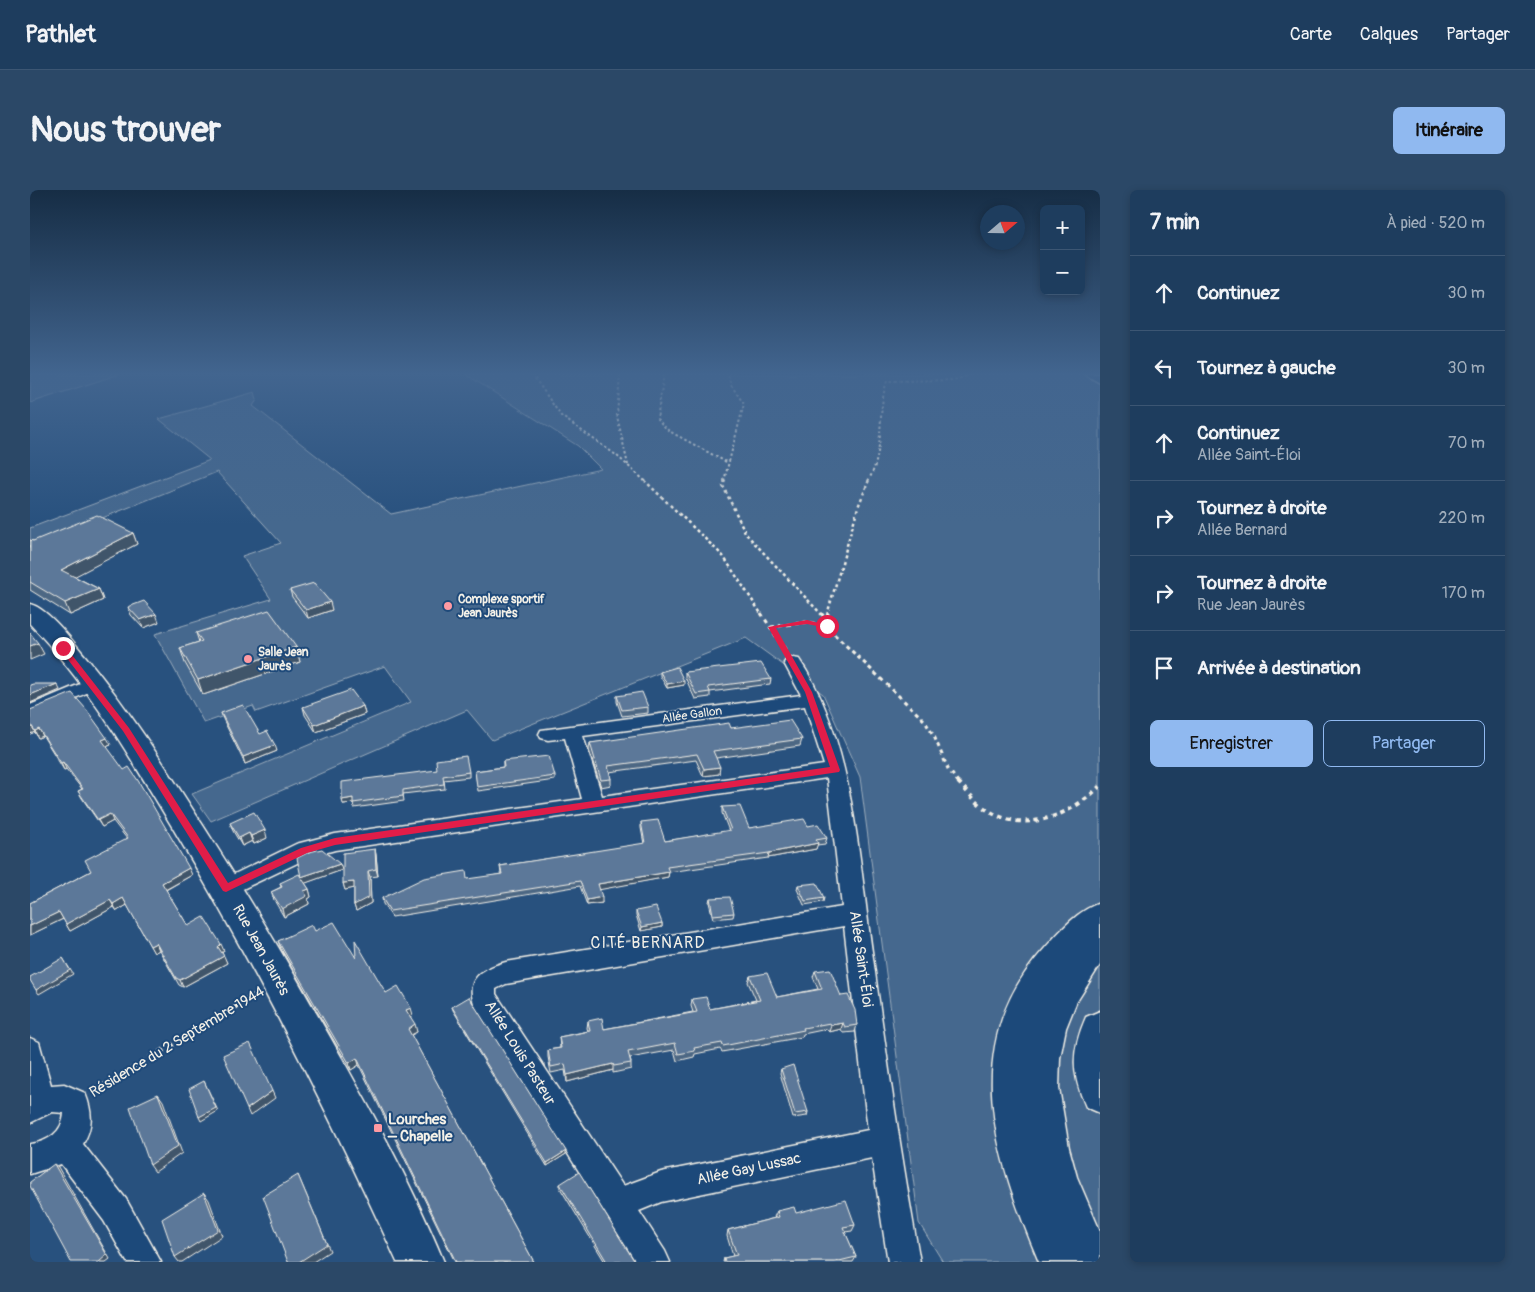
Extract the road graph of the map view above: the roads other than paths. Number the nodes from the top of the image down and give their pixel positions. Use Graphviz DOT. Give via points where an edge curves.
graph roads {
  1 [pos="30,611"];
  2 [pos="793,663"];
  3 [pos="92,684"];
  4 [pos="811,699"];
  5 [pos="30,712"];
  6 [pos="572,731"];
  7 [pos="548,734"];
  8 [pos="836,770"];
  9 [pos="594,805"];
  10 [pos="226,888"];
  11 [pos="855,915"];
  12 [pos="1100,917"];
  13 [pos="1100,935"];
  14 [pos="1100,1029"];
  15 [pos="30,1051"];
  16 [pos="1100,1093"];
  17 [pos="36,1105"];
  18 [pos="884,1140"];
  19 [pos="64,1144"];
  20 [pos="30,1159"];
  21 [pos="618,1207"];
  22 [pos="146,1262"];
  23 [pos="421,1262"];
  24 [pos="654,1262"];
  25 [pos="904,1262"];
  26 [pos="1062,1262"];
  27 [pos="1090,1262"];
  1 -- 3 [label="main road, Rue Jean Jaurès"];
  2 -- 4 [label="street, Allée Saint-Éloi"];
  3 -- 5 [label="street"];
  3 -- 10 [label="main road, Rue Jean Jaurès" via="126,730"];
  4 -- 6 [label="street, Allée Gallon"];
  4 -- 8 [label="street, Allée Saint-Éloi"];
  6 -- 7 [label="street, Allée Gallon"];
  6 -- 9 [label="street"];
  8 -- 9 [label="street"];
  8 -- 11 [label="street, Allée Saint-Éloi"];
  9 -- 10 [label="street" via="324,844 304,850"];
  10 -- 23 [label="main road, Rue Jean Jaurès" via="279,981"];
  11 -- 18 [label="street, Allée Saint-Éloi"];
  11 -- 21 [label="street, Allée Louis Pasteur" via="506,973 485,982 485,1000"];
  12 -- 26 [label="main road" via="1065,949 1031,996 1019,1027 1012,1059 1012,1095 1022,1156 1034,1196"];
  13 -- 27 [label="main road" via="1055,1008 1047,1027 1038,1068 1041,1117 1048,1149 1067,1209"];
  14 -- 16 [label="main road" via="1094,1066"];
  15 -- 17 [label="street"];
  17 -- 19 [label="street" via="58,1097 76,1103 78,1122 74,1133"];
  18 -- 21 [label="street, Allée Gay Lussac" via="661,1187 634,1196"];
  18 -- 25 [label="street, Allée Saint-Éloi"];
  19 -- 20 [label="street" via="46,1156"];
  19 -- 22 [label="street" via="115,1210"];
  21 -- 24 [label="street, Allée Louis Pasteur"];
}
